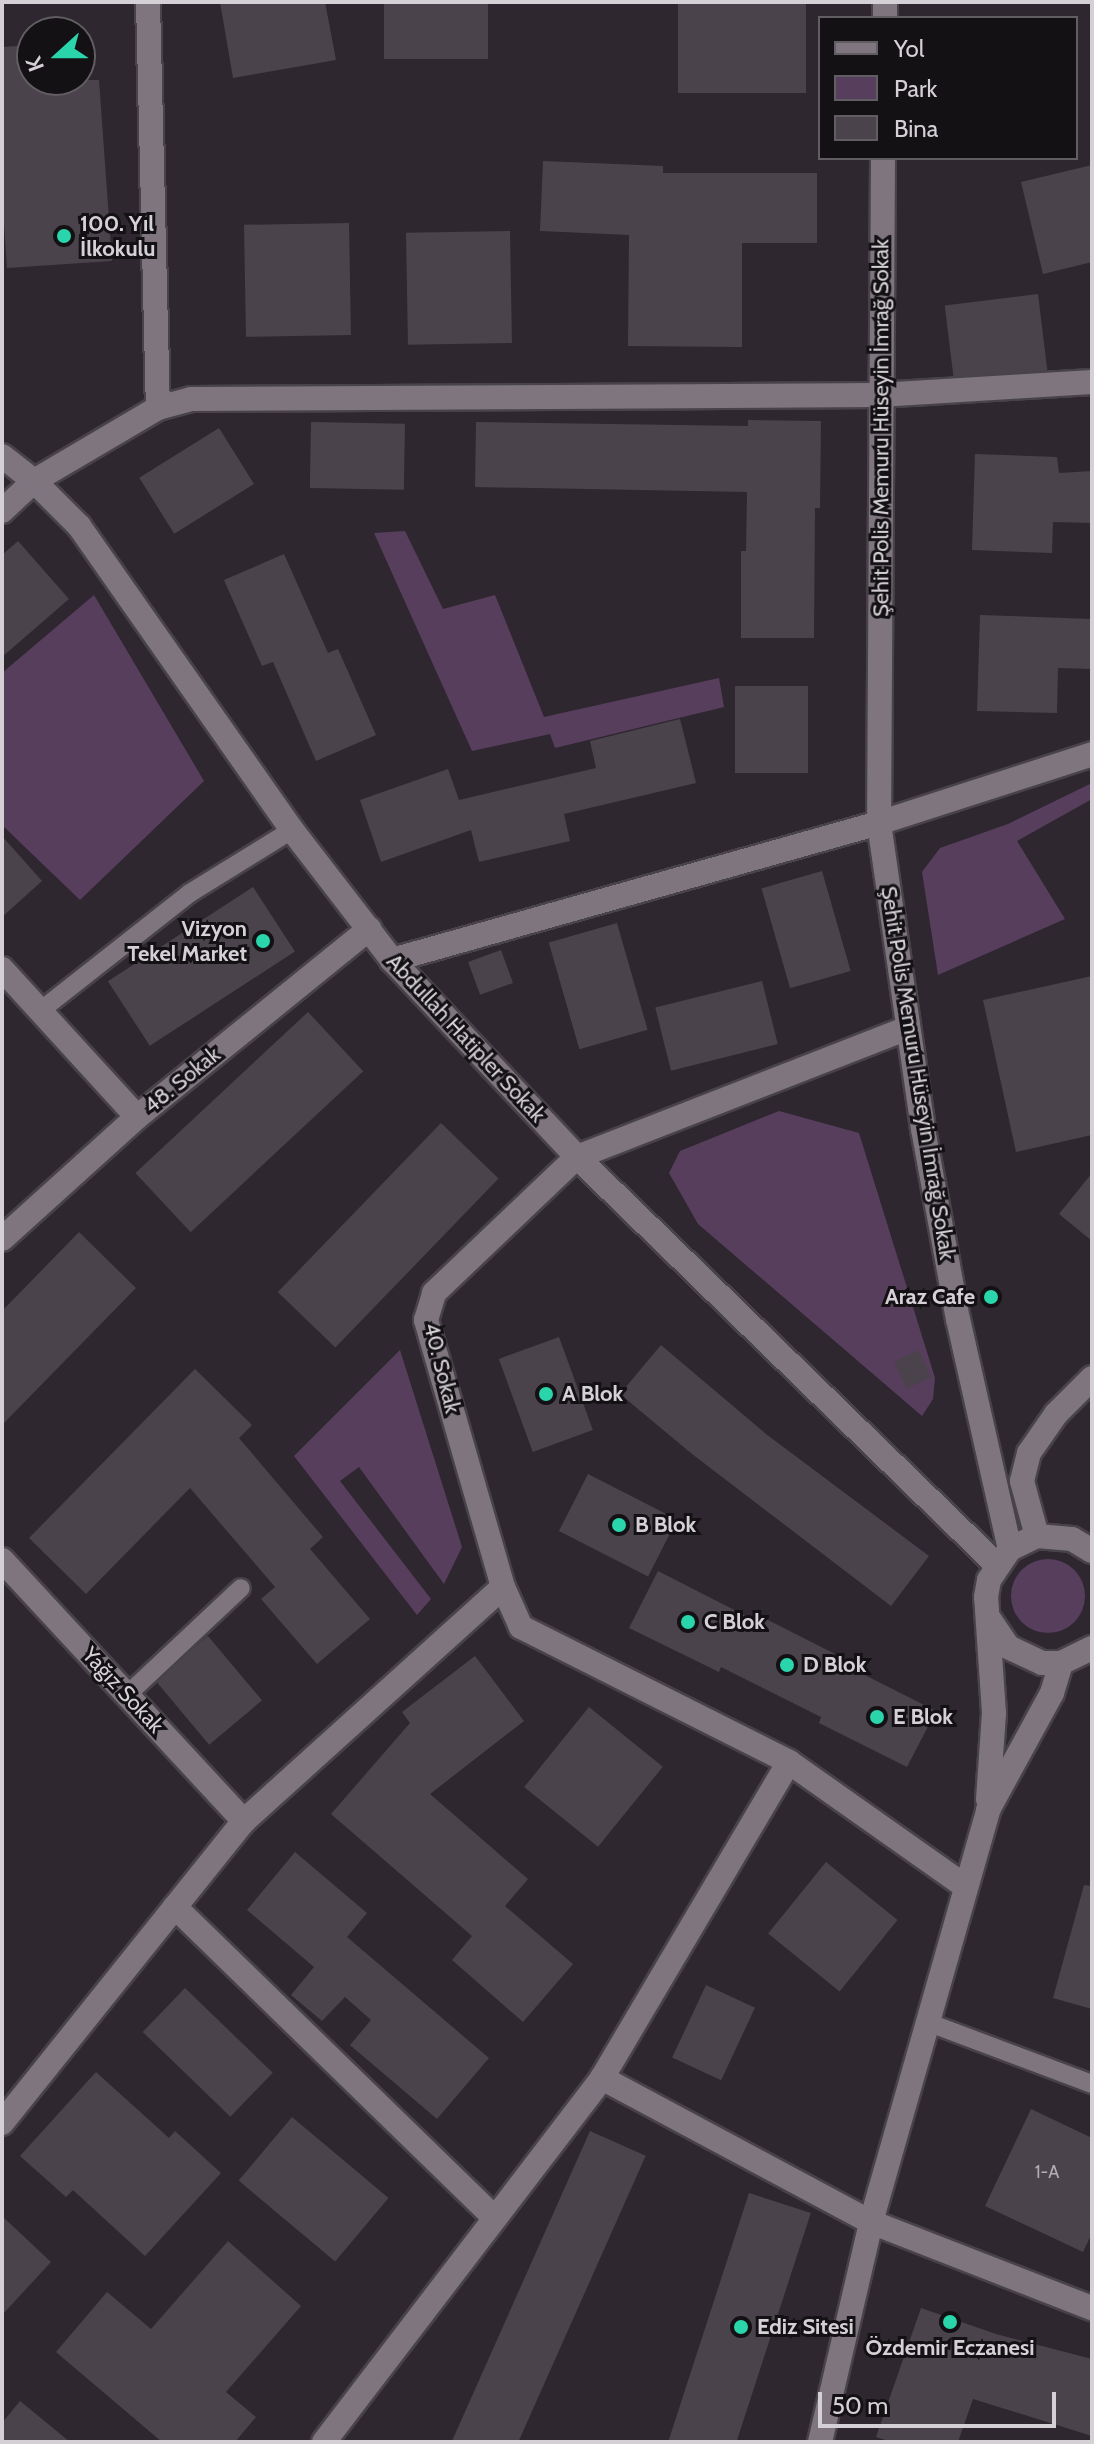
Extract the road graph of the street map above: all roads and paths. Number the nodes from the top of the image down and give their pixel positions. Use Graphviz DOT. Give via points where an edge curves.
graph roads {
  1 [pos="148,2"];
  2 [pos="883,160"];
  3 [pos="1092,382"];
  4 [pos="879,395"];
  5 [pos="158,408"];
  6 [pos="2,456"];
  7 [pos="34,481"];
  8 [pos="2,511"];
  9 [pos="1092,754"];
  10 [pos="879,823"];
  11 [pos="292,830"];
  12 [pos="369,929"];
  13 [pos="392,960"];
  14 [pos="2,969"];
  15 [pos="40,1011"];
  16 [pos="906,1029"];
  17 [pos="137,1117"];
  18 [pos="577,1157"];
  19 [pos="2,1239"];
  20 [pos="1092,1378"];
  21 [pos="1037,1536"];
  22 [pos="1092,1551"];
  23 [pos="1003,1557"];
  24 [pos="2,1560"];
  25 [pos="503,1587"];
  26 [pos="241,1588"];
  27 [pos="988,1614"];
  28 [pos="1092,1648"];
  29 [pos="1061,1663"];
  30 [pos="127,1695"];
  31 [pos="789,1762"];
  32 [pos="988,1810"];
  33 [pos="244,1821"];
  34 [pos="965,1886"];
  35 [pos="175,1907"];
  36 [pos="927,2022"];
  37 [pos="602,2078"];
  38 [pos="1092,2084"];
  39 [pos="2,2123"];
  40 [pos="495,2218"];
  41 [pos="871,2222"];
  42 [pos="1092,2308"];
  43 [pos="324,2442"];
  44 [pos="820,2442"];
  1 -- 5 [label="street"];
  2 -- 4 [label="street, Şehit Polis Memuru Hüseyin İmrağ Sokak"];
  3 -- 4 [label="street"];
  4 -- 5 [label="street" via="191,399"];
  4 -- 10 [label="street, Şehit Polis Memuru Hüseyin İmrağ Sokak"];
  5 -- 7 [label="street"];
  6 -- 7 [label="street, Abdullah Hatipler Sokak"];
  7 -- 8 [label="street"];
  7 -- 11 [label="street, Abdullah Hatipler Sokak" via="79,526"];
  9 -- 10 [label="street"];
  10 -- 13 [label="street"];
  10 -- 16 [label="street, Şehit Polis Memuru Hüseyin İmrağ Sokak"];
  11 -- 12 [label="street, Abdullah Hatipler Sokak"];
  11 -- 15 [label="lane" via="190,893"];
  12 -- 13 [label="street, Abdullah Hatipler Sokak"];
  12 -- 17 [label="street, 48. Sokak"];
  13 -- 18 [label="street, Abdullah Hatipler Sokak"];
  14 -- 15 [label="street"];
  15 -- 17 [label="street"];
  16 -- 18 [label="street"];
  16 -- 23 [label="street, Şehit Polis Memuru Hüseyin İmrağ Sokak"];
  17 -- 19 [label="street, 48. Sokak"];
  18 -- 23 [label="street, Abdullah Hatipler Sokak"];
  18 -- 25 [label="street, 40. Sokak" via="434,1293 426,1320"];
  20 -- 21 [label="street" via="1056,1414 1029,1453 1022,1481"];
  21 -- 22 [label="street" via="1072,1539"];
  21 -- 23 [label="street"];
  23 -- 27 [label="street" via="989,1580"];
  24 -- 30 [label="street, Yağız Sokak"];
  25 -- 31 [label="street, 40. Sokak" via="521,1627"];
  25 -- 33 [label="street"];
  26 -- 30 [label="lane"];
  27 -- 29 [label="street" via="1008,1647 1033,1660"];
  27 -- 32 [label="street" via="994,1676"];
  28 -- 29 [label="street"];
  29 -- 32 [label="street" via="1052,1693"];
  30 -- 33 [label="street, Yağız Sokak"];
  31 -- 34 [label="street, 40. Sokak"];
  31 -- 37 [label="street"];
  32 -- 34 [label="street"];
  33 -- 35 [label="street"];
  34 -- 36 [label="street"];
  35 -- 39 [label="street"];
  35 -- 40 [label="street"];
  36 -- 38 [label="lane"];
  36 -- 41 [label="street"];
  37 -- 40 [label="street"];
  37 -- 41 [label="street"];
  40 -- 43 [label="street"];
  41 -- 42 [label="street"];
  41 -- 44 [label="street"];
}
